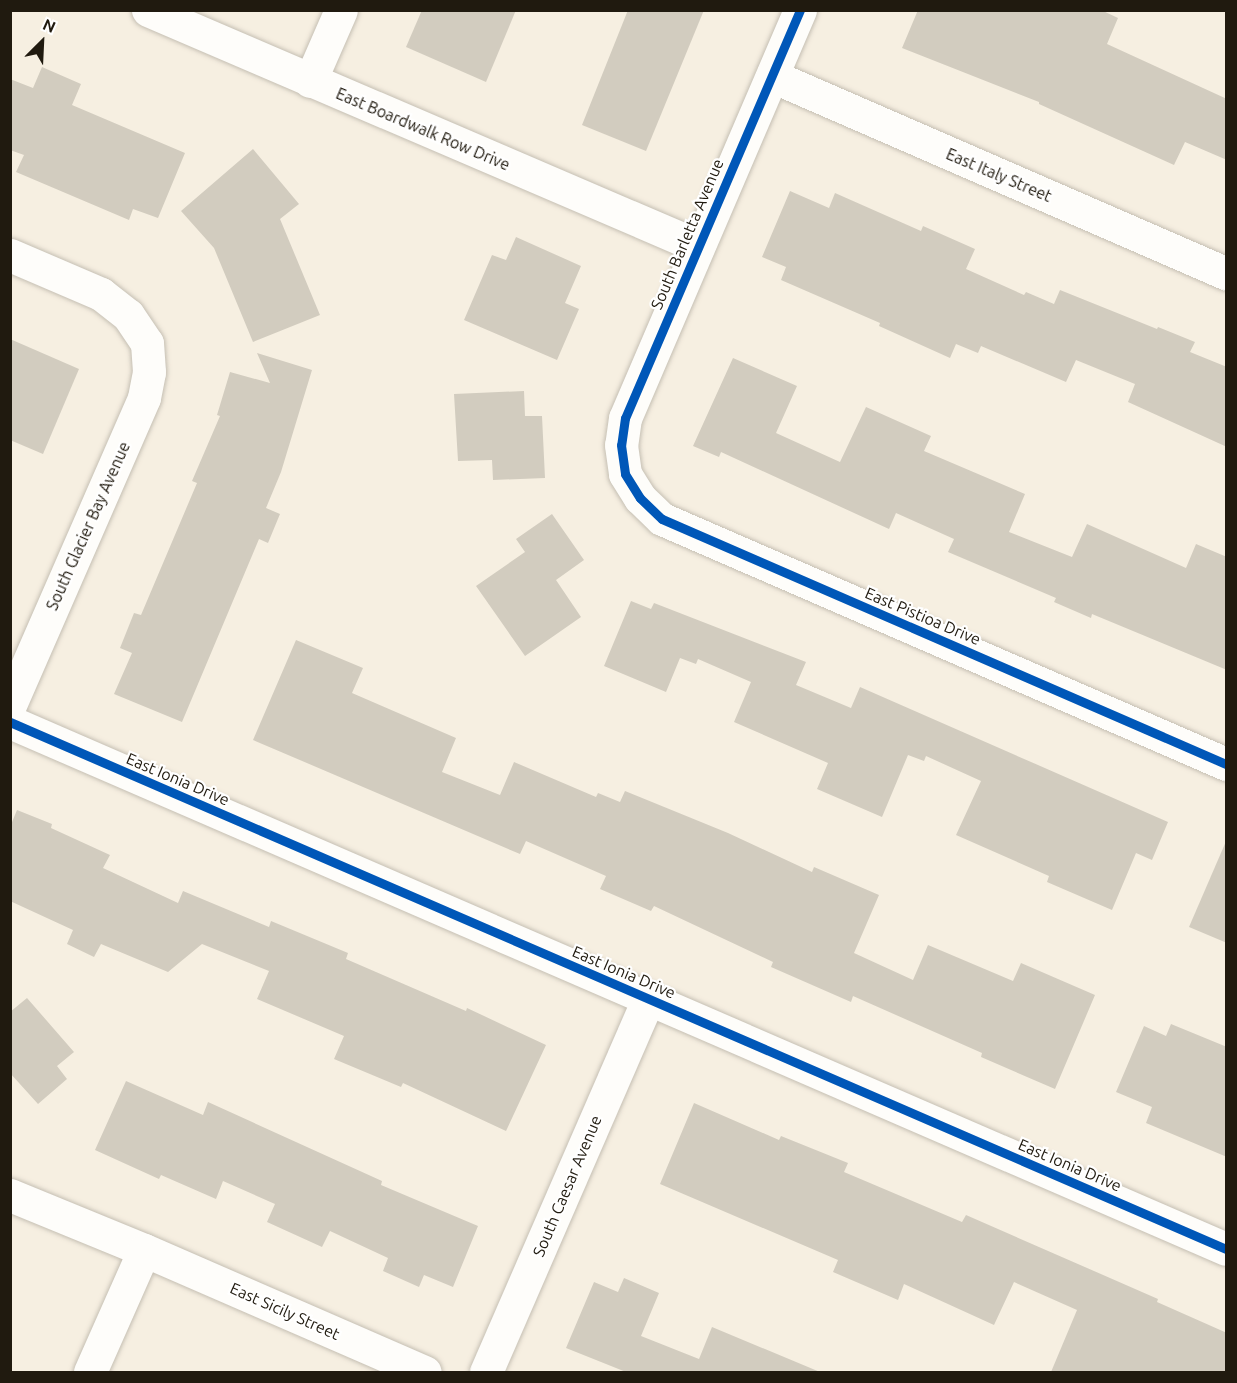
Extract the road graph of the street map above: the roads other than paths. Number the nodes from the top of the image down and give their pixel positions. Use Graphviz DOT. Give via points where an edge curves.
graph roads {
  1 [pos="148,10"];
  2 [pos="341,10"];
  3 [pos="800,10"];
  4 [pos="772,76"];
  5 [pos="310,81"];
  6 [pos="698,246"];
  7 [pos="10,255"];
  8 [pos="1227,273"];
  9 [pos="625,474"];
  10 [pos="10,704"];
  11 [pos="10,722"];
  12 [pos="1227,764"];
  13 [pos="648,999"];
  14 [pos="10,1195"];
  15 [pos="1227,1249"];
  16 [pos="144,1250"];
  17 [pos="90,1372"];
  18 [pos="425,1372"];
  19 [pos="486,1372"];
  1 -- 5 [label="street, East Boardwalk Row Drive"];
  2 -- 5 [label="street"];
  3 -- 4 [label="street, South Barletta Avenue"];
  4 -- 6 [label="street, South Barletta Avenue"];
  4 -- 8 [label="street, East Italy Street"];
  5 -- 6 [label="street, East Boardwalk Row Drive"];
  6 -- 9 [label="street, South Barletta Avenue" via="625,418 621,445"];
  7 -- 10 [label="street, South Glacier Bay Avenue" via="101,294 128,315 147,343 150,372 144,398"];
  9 -- 12 [label="street, East Pistioa Drive" via="640,498 662,519"];
  11 -- 13 [label="street, East Ionia Drive"];
  13 -- 15 [label="street, East Ionia Drive"];
  13 -- 19 [label="street, South Caesar Avenue"];
  14 -- 16 [label="street, East Sicily Street"];
  16 -- 17 [label="street"];
  16 -- 18 [label="street, East Sicily Street"];
}
